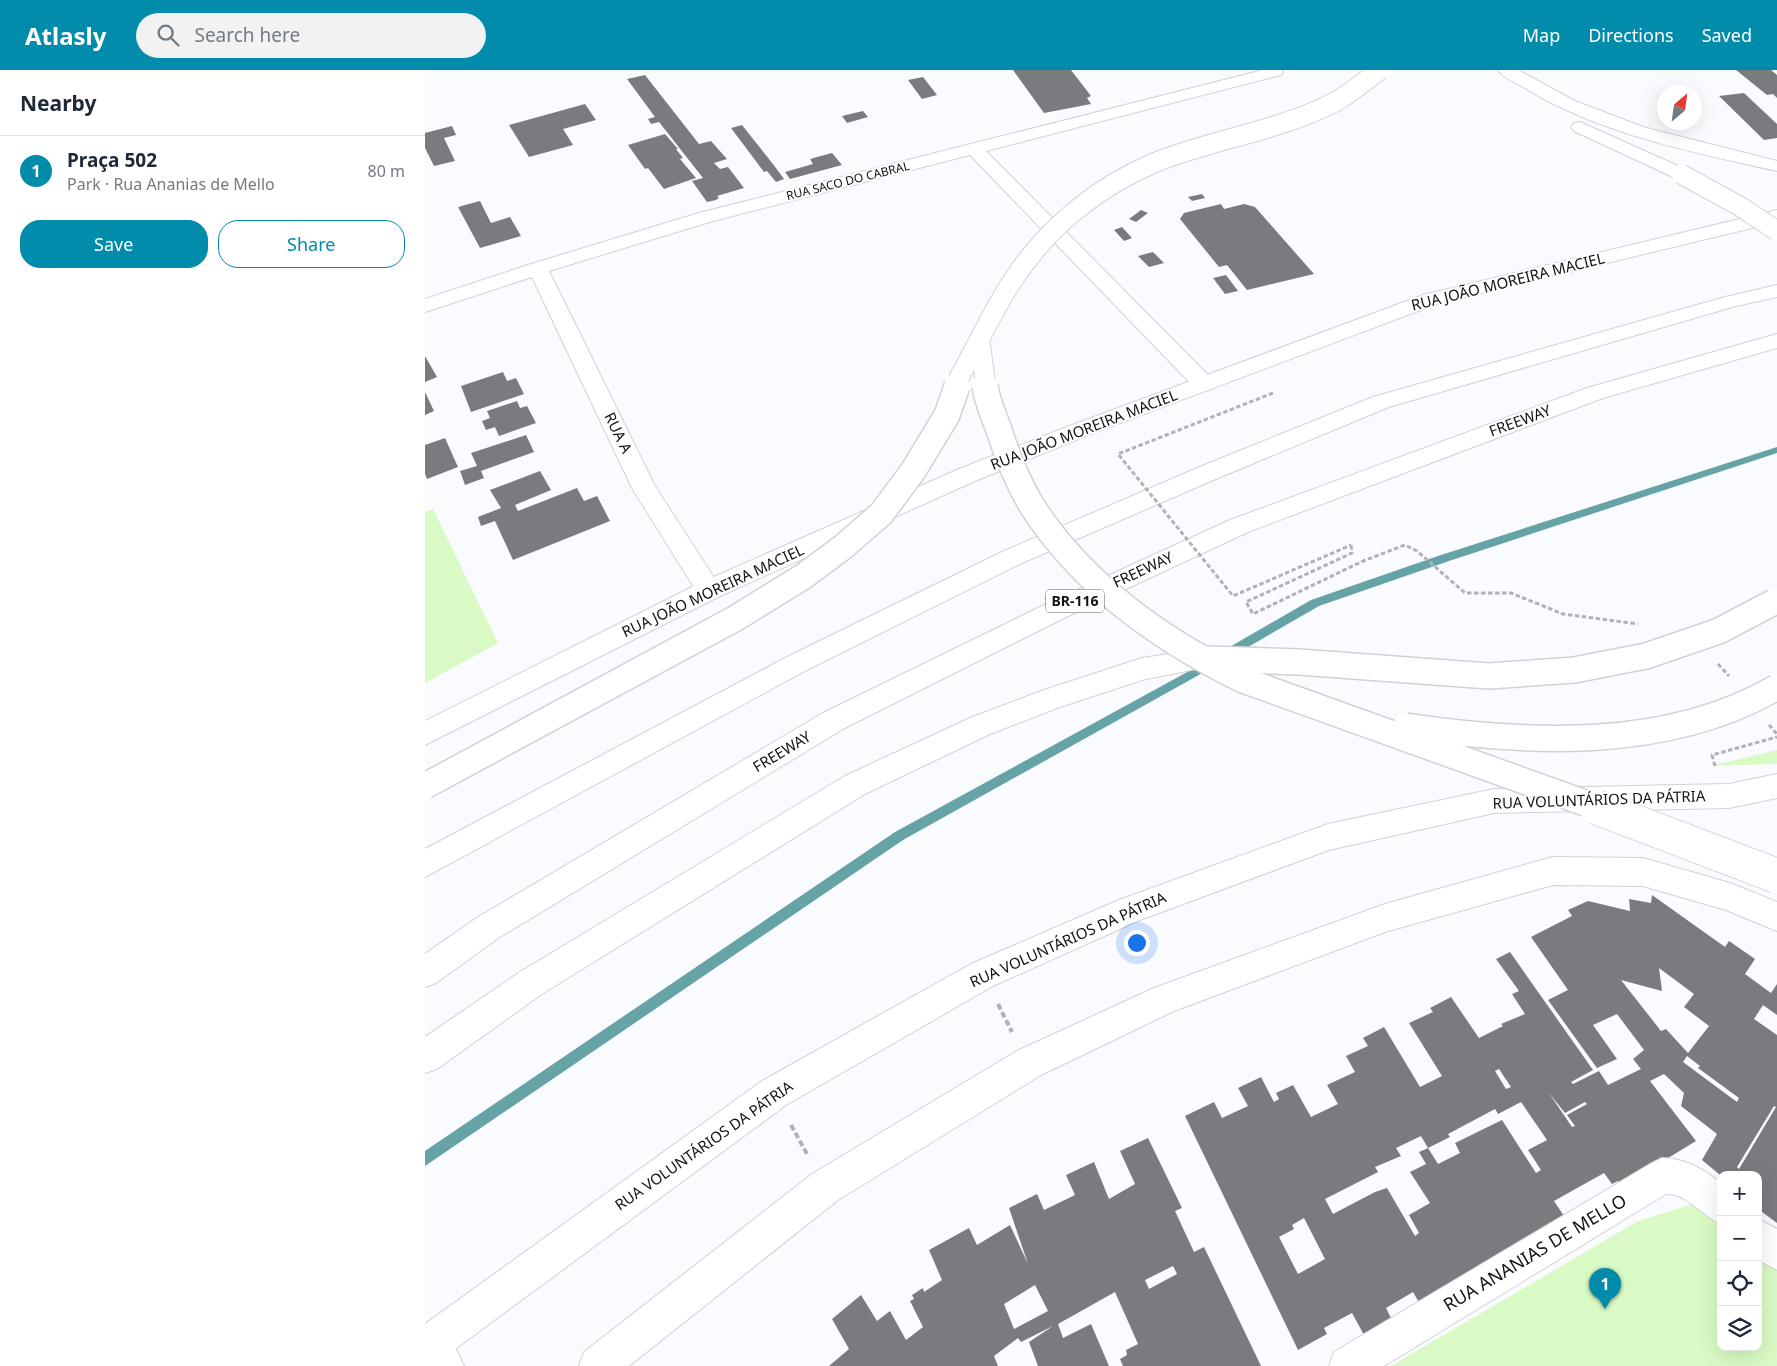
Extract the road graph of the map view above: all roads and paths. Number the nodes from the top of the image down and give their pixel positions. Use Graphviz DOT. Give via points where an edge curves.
graph roads {
  1 [pos="1380,70"];
  2 [pos="1500,70"];
  3 [pos="1506,70"];
  4 [pos="1275,72"];
  5 [pos="974,149"];
  6 [pos="1777,166"];
  7 [pos="1777,216"];
  8 [pos="1777,231"];
  9 [pos="538,268"];
  10 [pos="1777,291"];
  11 [pos="425,306"];
  12 [pos="981,340"];
  13 [pos="1777,341"];
  14 [pos="1204,384"];
  15 [pos="1273,393"];
  16 [pos="1446,576"];
  17 [pos="709,590"];
  18 [pos="1777,598"];
  19 [pos="1777,687"];
  20 [pos="1340,716"];
  21 [pos="425,734"];
  22 [pos="425,786"];
  23 [pos="1777,786"];
  24 [pos="425,864"];
  25 [pos="1777,876"];
  26 [pos="1777,917"];
  27 [pos="425,972"];
  28 [pos="982,975"];
  29 [pos="425,1058"];
  30 [pos="1029,1064"];
  31 [pos="773,1094"];
  32 [pos="825,1187"];
  33 [pos="1717,1203"];
  34 [pos="1762,1240"];
  35 [pos="1777,1252"];
  36 [pos="434,1351"];
  37 [pos="598,1366"];
  38 [pos="1348,1366"];
  1 -- 12 [label="main road, bridge" via="1338,100 1310,113 1155,163 1111,184 1066,218 1038,247 1013,280"];
  2 -- 8 [label="main road, bridge" via="1533,98 1582,128 1681,174"];
  3 -- 6 [label="main road" via="1544,92 1613,122 1684,145"];
  4 -- 5 [label="main road, RUA SACO DO CABRAL"];
  5 -- 9 [label="main road, RUA SACO DO CABRAL" via="706,217"];
  5 -- 14 [label="main road"];
  7 -- 14 [label="main road, RUA JOÃO MOREIRA MACIEL" via="1430,298"];
  9 -- 11 [label="main road, RUA SACO DO CABRAL"];
  9 -- 17 [label="main road, RUA A" via="645,488"];
  10 -- 24 [label="main road" via="1732,301 1381,402 1210,472 1013,557 794,665"];
  12 -- 20 [label="main road, bridge" via="986,391 1011,466 1032,506 1075,562 1145,624 1198,658 1243,680"];
  12 -- 22 [label="main road, bridge" via="960,376 947,415 913,471 881,514 843,547 804,576 736,618"];
  13 -- 27 [label="main road, FREEWAY / BR-116" via="1595,394 1239,526 1055,611 833,720 487,929"];
  14 -- 17 [label="main road, RUA JOÃO MOREIRA MACIEL" via="967,475"];
  15 -- 16 [label="path, bridge" via="1118,454 1233,596 1351,545 1352,553 1246,602 1253,614 1405,545"];
  17 -- 21 [label="main road, RUA JOÃO MOREIRA MACIEL"];
  18 -- 29 [label="main road, bridge" via="1719,631 1646,656 1574,670 1489,676 1299,662 1201,659 1142,669 980,726 855,785 531,982"];
  19 -- 20 [label="main road, bridge" via="1741,706 1670,727 1589,736 1517,739 1433,731"];
  20 -- 25 [label="main road, bridge" via="1663,831"];
  23 -- 28 [label="main road, RUA VOLUNTÁRIOS DA PÁTRIA" via="1729,796 1494,801 1328,836 1130,910"];
  26 -- 30 [label="main road" via="1730,897 1643,872 1553,871 1366,925 1165,999"];
  28 -- 30 [label="path"];
  28 -- 31 [label="main road, RUA VOLUNTÁRIOS DA PÁTRIA"];
  30 -- 32 [label="main road"];
  31 -- 32 [label="path"];
  31 -- 36 [label="main road, RUA VOLUNTÁRIOS DA PÁTRIA"];
  32 -- 37 [label="main road"];
  33 -- 38 [label="main road, RUA ANANIAS DE MELLO" via="1676,1174 1662,1176"];
  34 -- 35 [label="main road"];
}
